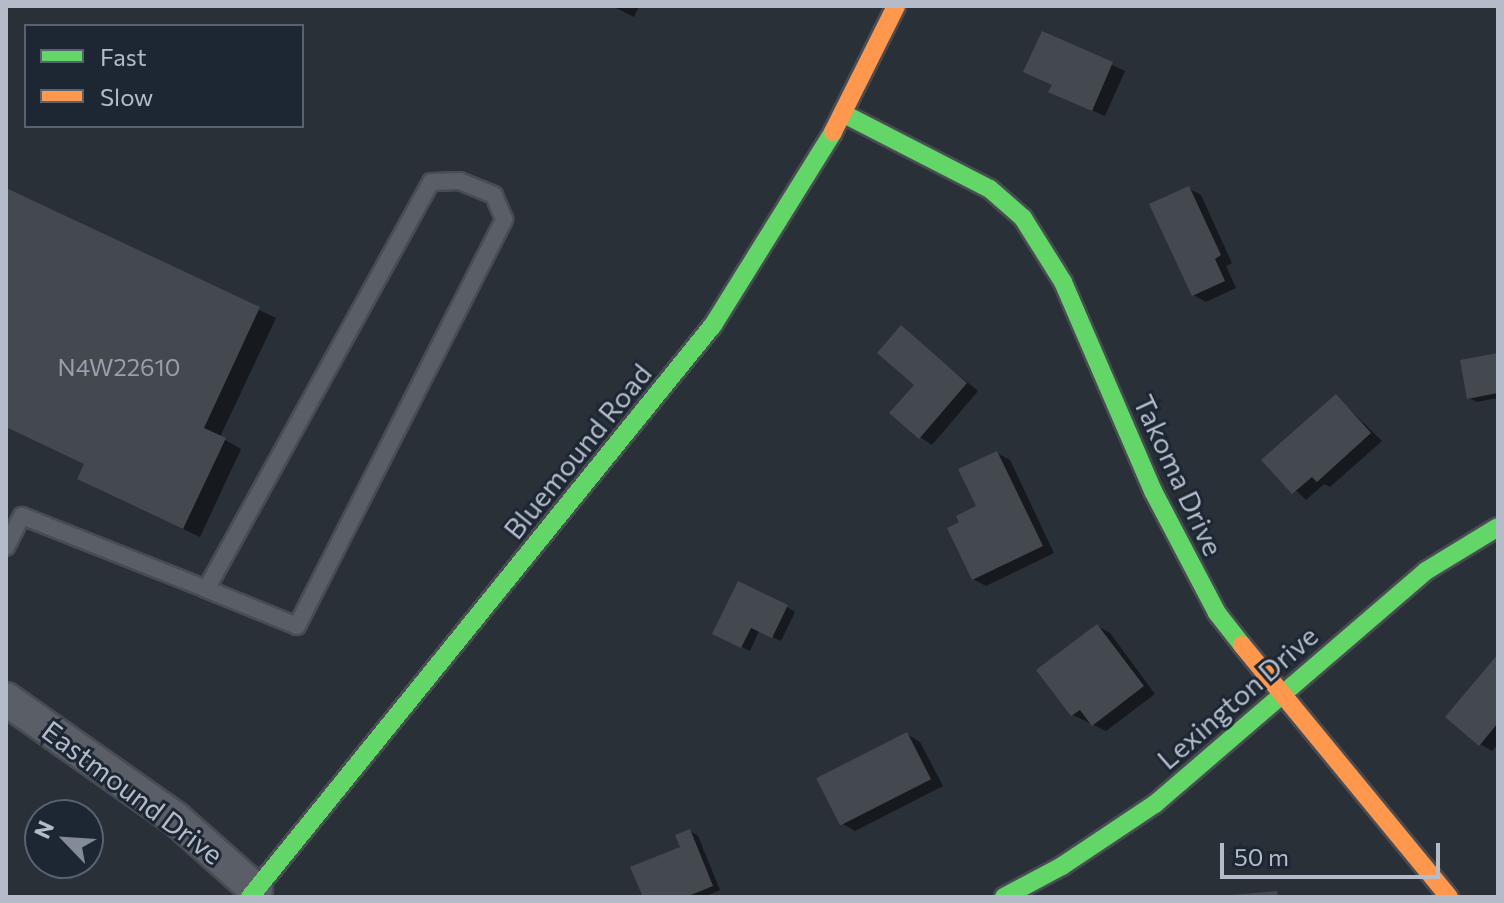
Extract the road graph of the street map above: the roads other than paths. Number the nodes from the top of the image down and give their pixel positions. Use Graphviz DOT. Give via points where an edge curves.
graph roads {
  1 [pos="896,6"];
  2 [pos="844,114"];
  3 [pos="1498,527"];
  4 [pos="6,547"];
  5 [pos="206,589"];
  6 [pos="1282,697"];
  7 [pos="6,699"];
  8 [pos="253,893"];
  9 [pos="1004,897"];
  10 [pos="1449,897"];
  1 -- 2 [label="street, Bluemound Road"];
  2 -- 6 [label="street, Takoma Drive" via="990,189 1045,247 1193,574"];
  2 -- 8 [label="street, Bluemound Road" via="755,265 670,382"];
  3 -- 6 [label="street, Lexington Drive" via="1426,571"];
  4 -- 5 [label="lane" via="22,516"];
  5 -- 5 [label="lane" via="297,626 504,219 494,195 460,181 431,182"];
  6 -- 9 [label="street, Lexington Drive" via="1155,804 1062,866"];
  6 -- 10 [label="street, Takoma Drive"];
  7 -- 8 [label="street, Eastmound Drive" via="176,819"];
}
